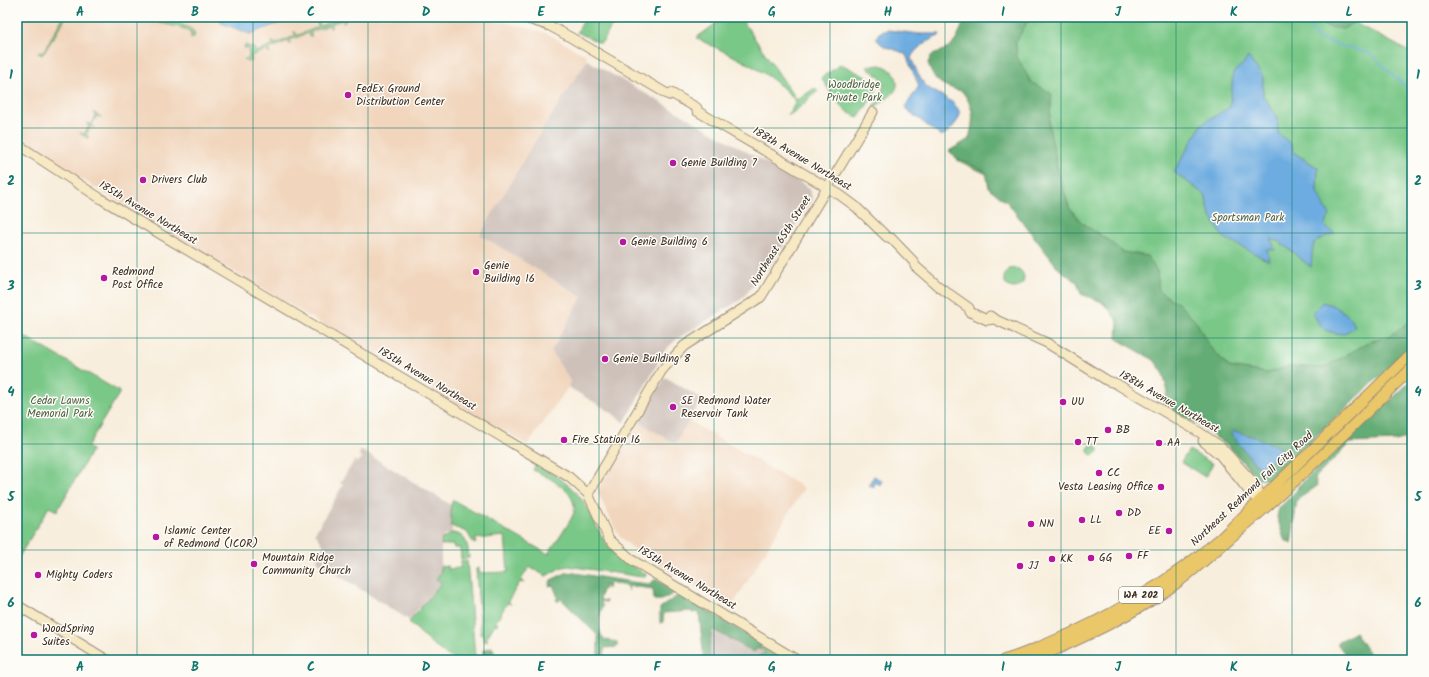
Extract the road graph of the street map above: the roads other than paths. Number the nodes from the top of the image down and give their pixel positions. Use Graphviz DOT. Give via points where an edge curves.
graph roads {
  1 [pos="522,17"];
  2 [pos="873,112"];
  3 [pos="17,144"];
  4 [pos="828,188"];
  5 [pos="1412,353"];
  6 [pos="1412,368"];
  7 [pos="588,494"];
  8 [pos="1262,505"];
  9 [pos="17,605"];
  10 [pos="108,660"];
  11 [pos="797,660"];
  12 [pos="1004,660"];
  13 [pos="1033,660"];
  1 -- 4 [label="street, 188th Avenue Northeast" via="550,26 669,95 683,100 697,108 698,112"];
  2 -- 4 [label="street, Northeast 65th Street"];
  3 -- 7 [label="street, 185th Avenue Northeast" via="103,200 569,477"];
  4 -- 7 [label="street, Northeast 65th Street" via="761,296 684,346 662,370"];
  4 -- 8 [label="street, 188th Avenue Northeast" via="855,206 891,238 915,266 969,308 990,315 994,320 1047,343 1108,381 1112,388 1207,444 1228,464"];
  5 -- 8 [label="main road, Northeast Redmond Fall City Road / WA 202"];
  6 -- 8 [label="main road, Northeast Redmond Fall City Road / WA 202"];
  7 -- 11 [label="street, 185th Avenue Northeast" via="609,539 632,560"];
  8 -- 12 [label="main road, Northeast Redmond Fall City Road / WA 202" via="1195,559 1118,610 1073,633"];
  8 -- 13 [label="main road, Northeast Redmond Fall City Road / WA 202" via="1168,590 1123,618"];
  9 -- 10 [label="street"];
}
